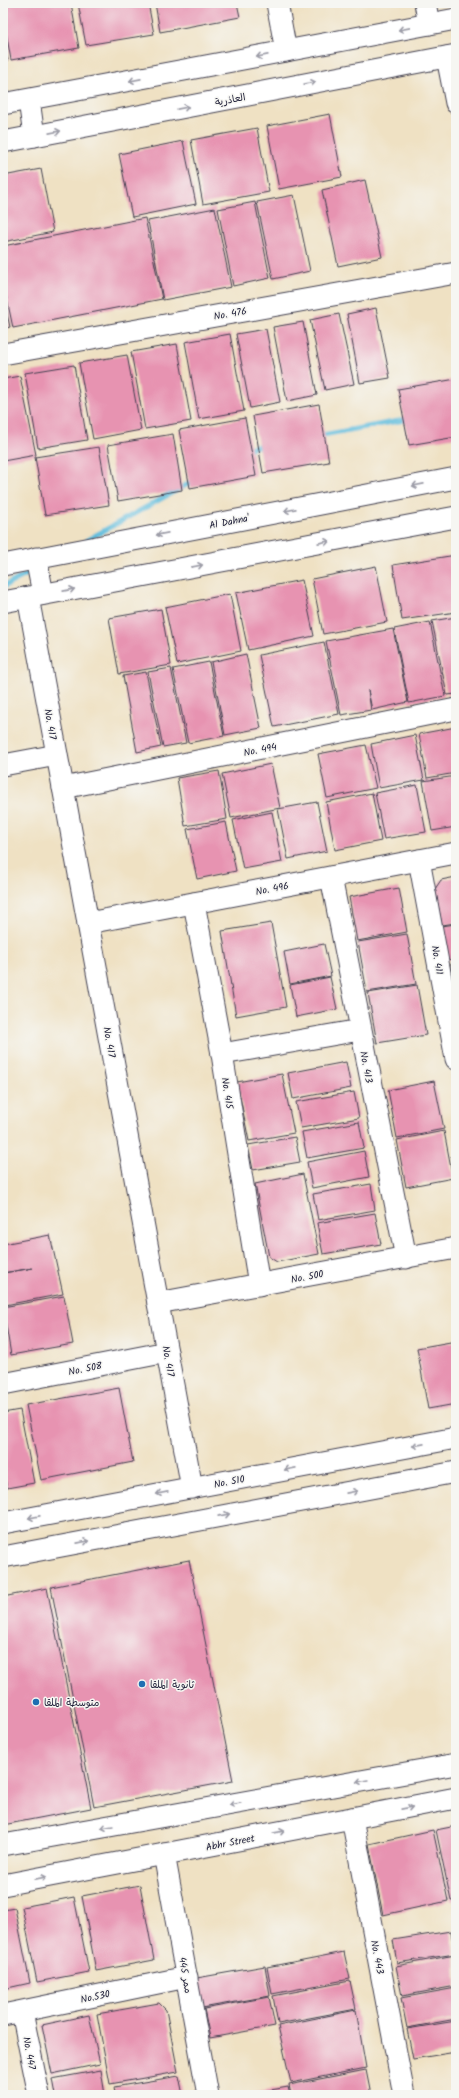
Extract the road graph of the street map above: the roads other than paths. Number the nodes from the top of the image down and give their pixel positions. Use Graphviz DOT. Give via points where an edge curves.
graph roads {
  1 [pos="277,3"];
  2 [pos="425,3"];
  3 [pos="456,19"];
  4 [pos="430,24"];
  5 [pos="286,51"];
  6 [pos="452,56"];
  7 [pos="28,100"];
  8 [pos="456,103"];
  9 [pos="3,104"];
  10 [pos="34,136"];
  11 [pos="3,142"];
  12 [pos="456,273"];
  13 [pos="3,354"];
  14 [pos="456,478"];
  15 [pos="456,517"];
  16 [pos="36,558"];
  17 [pos="3,565"];
  18 [pos="35,596"];
  19 [pos="3,602"];
  20 [pos="456,710"];
  21 [pos="57,755"];
  22 [pos="3,765"];
  23 [pos="63,788"];
  24 [pos="456,853"];
  25 [pos="419,860"];
  26 [pos="331,877"];
  27 [pos="194,903"];
  28 [pos="88,922"];
  29 [pos="360,1030"];
  30 [pos="222,1054"];
  31 [pos="456,1056"];
  32 [pos="456,1248"];
  33 [pos="406,1258"];
  34 [pos="259,1285"];
  35 [pos="158,1304"];
  36 [pos="167,1352"];
  37 [pos="3,1384"];
  38 [pos="456,1438"];
  39 [pos="456,1472"];
  40 [pos="193,1488"];
  41 [pos="201,1520"];
  42 [pos="3,1523"];
  43 [pos="3,1557"];
  44 [pos="456,1764"];
  45 [pos="456,1798"];
  46 [pos="352,1818"];
  47 [pos="3,1846"];
  48 [pos="164,1854"];
  49 [pos="3,1885"];
  50 [pos="186,1977"];
  51 [pos="13,2013"];
  52 [pos="39,2095"];
  53 [pos="208,2095"];
  54 [pos="404,2095"];
  1 -- 5 [label="street"];
  2 -- 4 [label="street"];
  3 -- 4 [label="street"];
  4 -- 5 [label="street, one-way"];
  5 -- 7 [label="street, one-way"];
  6 -- 8 [label="street"];
  10 -- 6 [label="street, العاذرية, one-way"];
  7 -- 9 [label="street"];
  7 -- 10 [label="street"];
  10 -- 11 [label="street, العاذرية"];
  12 -- 13 [label="street, No. 476"];
  14 -- 16 [label="street, Al Dahna', one-way"];
  18 -- 15 [label="street, one-way"];
  16 -- 17 [label="street, Al Dahna'"];
  16 -- 18 [label="street, No. 417"];
  18 -- 19 [label="street"];
  18 -- 21 [label="street, No. 417"];
  20 -- 23 [label="street, No. 494"];
  21 -- 22 [label="street"];
  21 -- 23 [label="street, No. 417"];
  23 -- 28 [label="street, No. 417"];
  24 -- 25 [label="street, No. 496"];
  25 -- 26 [label="street, No. 496"];
  25 -- 31 [label="street, No. 411"];
  26 -- 27 [label="street, No. 496"];
  26 -- 29 [label="street, No. 413"];
  27 -- 28 [label="street, No. 496"];
  27 -- 30 [label="street, No. 415"];
  28 -- 35 [label="street, No. 417"];
  29 -- 30 [label="street"];
  29 -- 33 [label="street, No. 413"];
  30 -- 34 [label="street, No. 415"];
  32 -- 33 [label="street, No. 500"];
  33 -- 34 [label="street, No. 500"];
  34 -- 35 [label="street, No. 500"];
  35 -- 36 [label="street, No. 417"];
  36 -- 37 [label="street, No. 508"];
  36 -- 40 [label="street, No. 417"];
  38 -- 40 [label="street, No. 510, one-way"];
  41 -- 39 [label="street, one-way"];
  40 -- 41 [label="street, No. 417"];
  40 -- 42 [label="street, No. 510, one-way"];
  43 -- 41 [label="street, one-way"];
  44 -- 47 [label="street, one-way"];
  46 -- 45 [label="street, Abhr Street, one-way"];
  48 -- 46 [label="street, Abhr Street, one-way"];
  46 -- 54 [label="street, No. 443"];
  49 -- 48 [label="street, Abhr Street, one-way"];
  48 -- 50 [label="street, ممر 445"];
  50 -- 51 [label="street, No.530"];
  50 -- 53 [label="street, ممر 445"];
  51 -- 52 [label="street, No. 447"];
}
